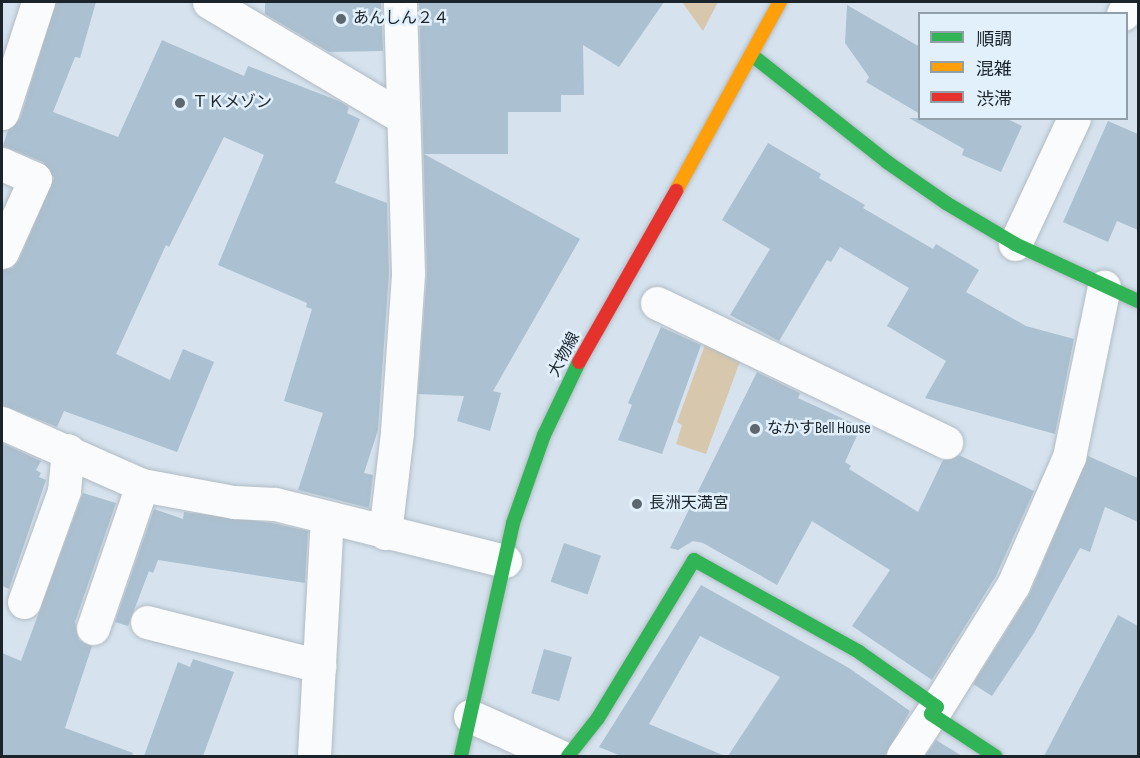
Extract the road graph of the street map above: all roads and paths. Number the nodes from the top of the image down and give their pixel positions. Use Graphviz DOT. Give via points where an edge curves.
graph roads {
  1 [pos="38,2"];
  2 [pos="209,2"];
  3 [pos="400,2"];
  4 [pos="780,2"];
  5 [pos="753,56"];
  6 [pos="2,113"];
  7 [pos="402,117"];
  8 [pos="1073,120"];
  9 [pos="2,164"];
  10 [pos="1015,244"];
  11 [pos="2,252"];
  12 [pos="1104,287"];
  13 [pos="1138,301"];
  14 [pos="657,303"];
  15 [pos="2,423"];
  16 [pos="946,442"];
  17 [pos="68,450"];
  18 [pos="142,485"];
  19 [pos="327,519"];
  20 [pos="385,533"];
  21 [pos="505,561"];
  22 [pos="24,602"];
  23 [pos="147,622"];
  24 [pos="93,627"];
  25 [pos="319,666"];
  26 [pos="934,710"];
  27 [pos="470,716"];
  28 [pos="314,756"];
  29 [pos="461,756"];
  30 [pos="559,756"];
  31 [pos="568,756"];
  32 [pos="903,756"];
  33 [pos="995,756"];
  1 -- 6 [label="street"];
  2 -- 7 [label="street"];
  3 -- 7 [label="street"];
  4 -- 5 [label="street, 大物線"];
  5 -- 10 [label="street" via="887,162"];
  5 -- 21 [label="street, 大物線" via="572,374 540,445"];
  7 -- 20 [label="street" via="408,273 397,432"];
  8 -- 10 [label="street"];
  9 -- 11 [label="street" via="35,179"];
  10 -- 12 [label="street"];
  12 -- 13 [label="street"];
  12 -- 26 [label="street" via="1069,457 1013,585"];
  14 -- 16 [label="street"];
  15 -- 17 [label="street"];
  17 -- 18 [label="street"];
  17 -- 22 [label="street" via="64,491"];
  18 -- 19 [label="street" via="234,502 275,504"];
  18 -- 24 [label="street"];
  19 -- 20 [label="street"];
  19 -- 25 [label="street"];
  20 -- 21 [label="street"];
  21 -- 27 [label="street, 大物線"];
  23 -- 25 [label="street"];
  25 -- 28 [label="street"];
  26 -- 31 [label="street" via="797,614 694,560 598,718"];
  26 -- 32 [label="street"];
  26 -- 33 [label="street"];
  27 -- 29 [label="street, 大物線"];
  27 -- 30 [label="street"];
}
